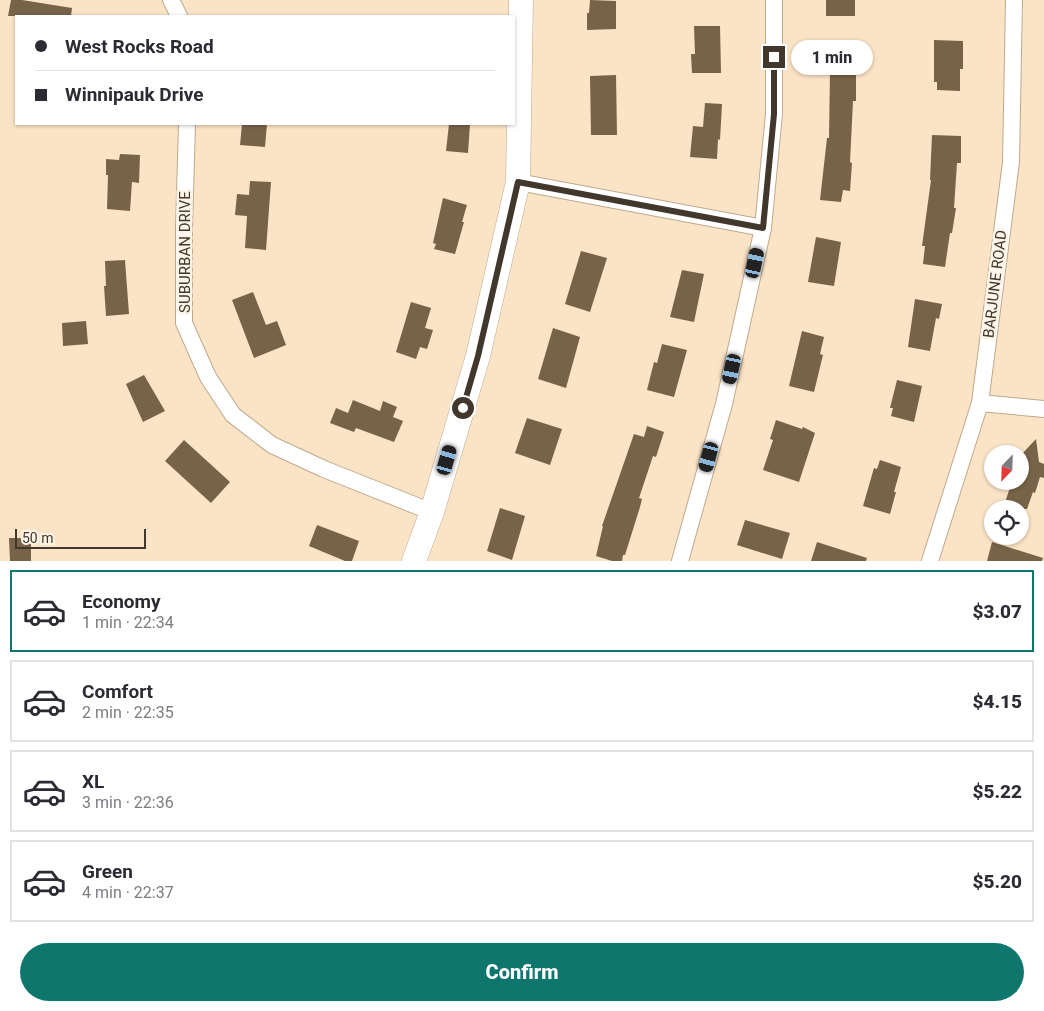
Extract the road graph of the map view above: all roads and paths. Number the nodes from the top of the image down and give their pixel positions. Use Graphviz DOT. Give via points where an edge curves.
graph roads {
  1 [pos="171,0"];
  2 [pos="521,0"];
  3 [pos="774,0"];
  4 [pos="1014,0"];
  5 [pos="179,15"];
  6 [pos="187,125"];
  7 [pos="518,182"];
  8 [pos="763,228"];
  9 [pos="980,403"];
  10 [pos="1044,409"];
  11 [pos="432,512"];
  12 [pos="414,561"];
  13 [pos="680,561"];
  14 [pos="930,561"];
  1 -- 5 [label="street"];
  2 -- 7 [label="main road"];
  3 -- 8 [label="street" via="774,114"];
  4 -- 9 [label="street, BARJUNE ROAD" via="1011,162"];
  6 -- 11 [label="street, SUBURBAN DRIVE" via="184,323 208,377 233,415 272,444 324,469"];
  7 -- 8 [label="street"];
  7 -- 11 [label="main road" via="478,356"];
  8 -- 13 [label="street" via="724,404"];
  9 -- 10 [label="street"];
  9 -- 14 [label="street, BARJUNE ROAD"];
  11 -- 12 [label="main road"];
}
